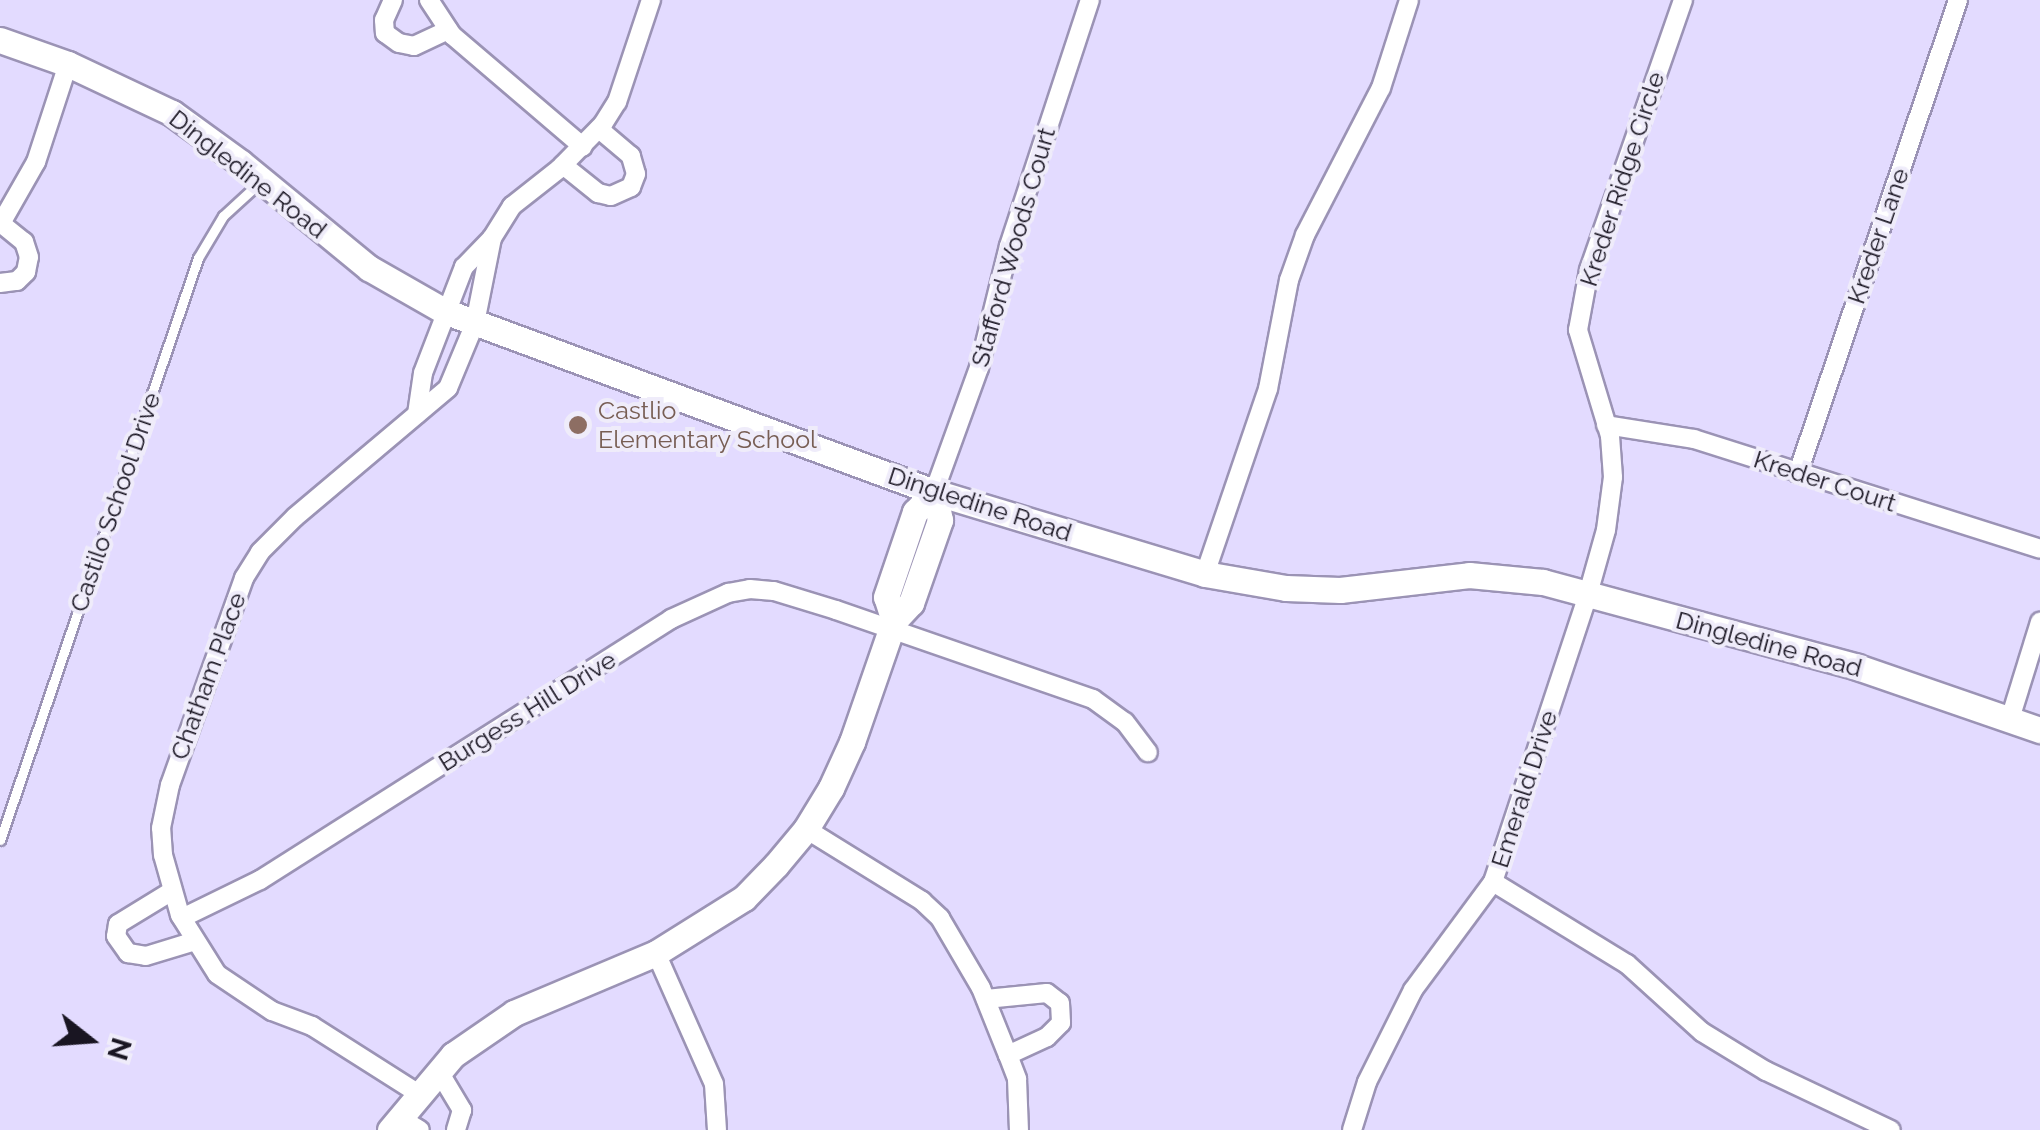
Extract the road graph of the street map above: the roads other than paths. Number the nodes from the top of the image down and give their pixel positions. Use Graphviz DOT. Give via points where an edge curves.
graph roads {
  1 [pos="393,0"];
  2 [pos="429,0"];
  3 [pos="651,0"];
  4 [pos="1090,0"];
  5 [pos="1409,0"];
  6 [pos="1683,0"];
  7 [pos="1958,0"];
  8 [pos="448,30"];
  9 [pos="0,40"];
  10 [pos="68,64"];
  11 [pos="598,129"];
  12 [pos="583,147"];
  13 [pos="564,165"];
  14 [pos="261,182"];
  15 [pos="1,225"];
  16 [pos="492,238"];
  17 [pos="0,283"];
  18 [pos="444,311"];
  19 [pos="474,323"];
  20 [pos="416,414"];
  21 [pos="1606,425"];
  22 [pos="1798,473"];
  23 [pos="934,492"];
  24 [pos="2040,549"];
  25 [pos="1205,574"];
  26 [pos="1588,594"];
  27 [pos="2040,622"];
  28 [pos="892,625"];
  29 [pos="2010,719"];
  30 [pos="2040,730"];
  31 [pos="1148,752"];
  32 [pos="806,829"];
  33 [pos="0,840"];
  34 [pos="1493,882"];
  35 [pos="172,891"];
  36 [pos="182,918"];
  37 [pos="194,941"];
  38 [pos="656,953"];
  39 [pos="986,1000"];
  40 [pos="1008,1055"];
  41 [pos="438,1070"];
  42 [pos="419,1094"];
  43 [pos="403,1126"];
  44 [pos="456,1130"];
  45 [pos="717,1130"];
  46 [pos="1019,1130"];
  47 [pos="1352,1130"];
  48 [pos="1892,1130"];
  1 -- 8 [label="street" via="386,33 400,43 414,46"];
  2 -- 8 [label="street"];
  3 -- 11 [label="street" via="617,102"];
  4 -- 23 [label="street, Stafford Woods Court" via="1009,246 988,342"];
  5 -- 25 [label="street" via="1381,88 1289,280 1268,390"];
  6 -- 21 [label="street, Kreder Ridge Circle" via="1589,270 1578,330"];
  7 -- 22 [label="street, Kreder Lane"];
  8 -- 12 [label="street"];
  9 -- 10 [label="street, Dingledine Road"];
  10 -- 14 [label="street, Dingledine Road" via="172,113"];
  10 -- 15 [label="street" via="36,162"];
  11 -- 12 [label="street"];
  11 -- 13 [label="street" via="631,156 632,188 598,193"];
  12 -- 13 [label="street"];
  13 -- 16 [label="street" via="512,206"];
  14 -- 18 [label="street, Dingledine Road" via="369,268"];
  14 -- 33 [label="lane, Castilo School Drive" via="223,216 198,258"];
  15 -- 17 [label="street" via="24,242 29,257 26,272"];
  16 -- 18 [label="street" via="464,266"];
  16 -- 19 [label="street, Chatham Place"];
  18 -- 19 [label="street, Dingledine Road"];
  18 -- 20 [label="street"];
  19 -- 20 [label="street, Chatham Place" via="448,388"];
  19 -- 23 [label="street, Dingledine Road"];
  20 -- 35 [label="street, Chatham Place" via="295,518 244,578 170,785 161,828"];
  21 -- 22 [label="street, Kreder Court" via="1694,438"];
  21 -- 26 [label="street, Kreder Ridge Circle" via="1613,478"];
  22 -- 24 [label="street, Kreder Court"];
  23 -- 25 [label="street, Dingledine Road"];
  23 -- 28 [label="street" via="915,512 886,597"];
  25 -- 26 [label="street, Dingledine Road" via="1340,590 1493,576"];
  26 -- 29 [label="street, Dingledine Road" via="1857,667"];
  26 -- 34 [label="street, Emerald Drive"];
  27 -- 29 [label="street"];
  28 -- 31 [label="street, Burgess Hill Drive" via="1092,699 1125,722"];
  28 -- 32 [label="street" via="852,742"];
  28 -- 36 [label="street, Burgess Hill Drive" via="774,591 728,593 671,619 260,880"];
  29 -- 30 [label="street, Dingledine Road"];
  32 -- 38 [label="street" via="744,898"];
  32 -- 39 [label="street" via="922,901 960,949"];
  34 -- 47 [label="street, Emerald Drive" via="1413,990"];
  34 -- 48 [label="street" via="1628,964 1702,1032 1766,1071"];
  35 -- 36 [label="street, Chatham Place"];
  35 -- 37 [label="street" via="127,916 116,936 128,952 146,956"];
  36 -- 37 [label="street, Chatham Place"];
  37 -- 42 [label="street, Chatham Place" via="243,994 312,1026"];
  38 -- 41 [label="street" via="514,1013"];
  38 -- 45 [label="street" via="714,1084"];
  39 -- 40 [label="street"];
  39 -- 40 [label="street" via="1047,993 1060,1003 1061,1023 1048,1037"];
  40 -- 46 [label="street" via="1017,1079"];
  41 -- 42 [label="street"];
  41 -- 44 [label="street" via="462,1110"];
  42 -- 43 [label="street"];
}
